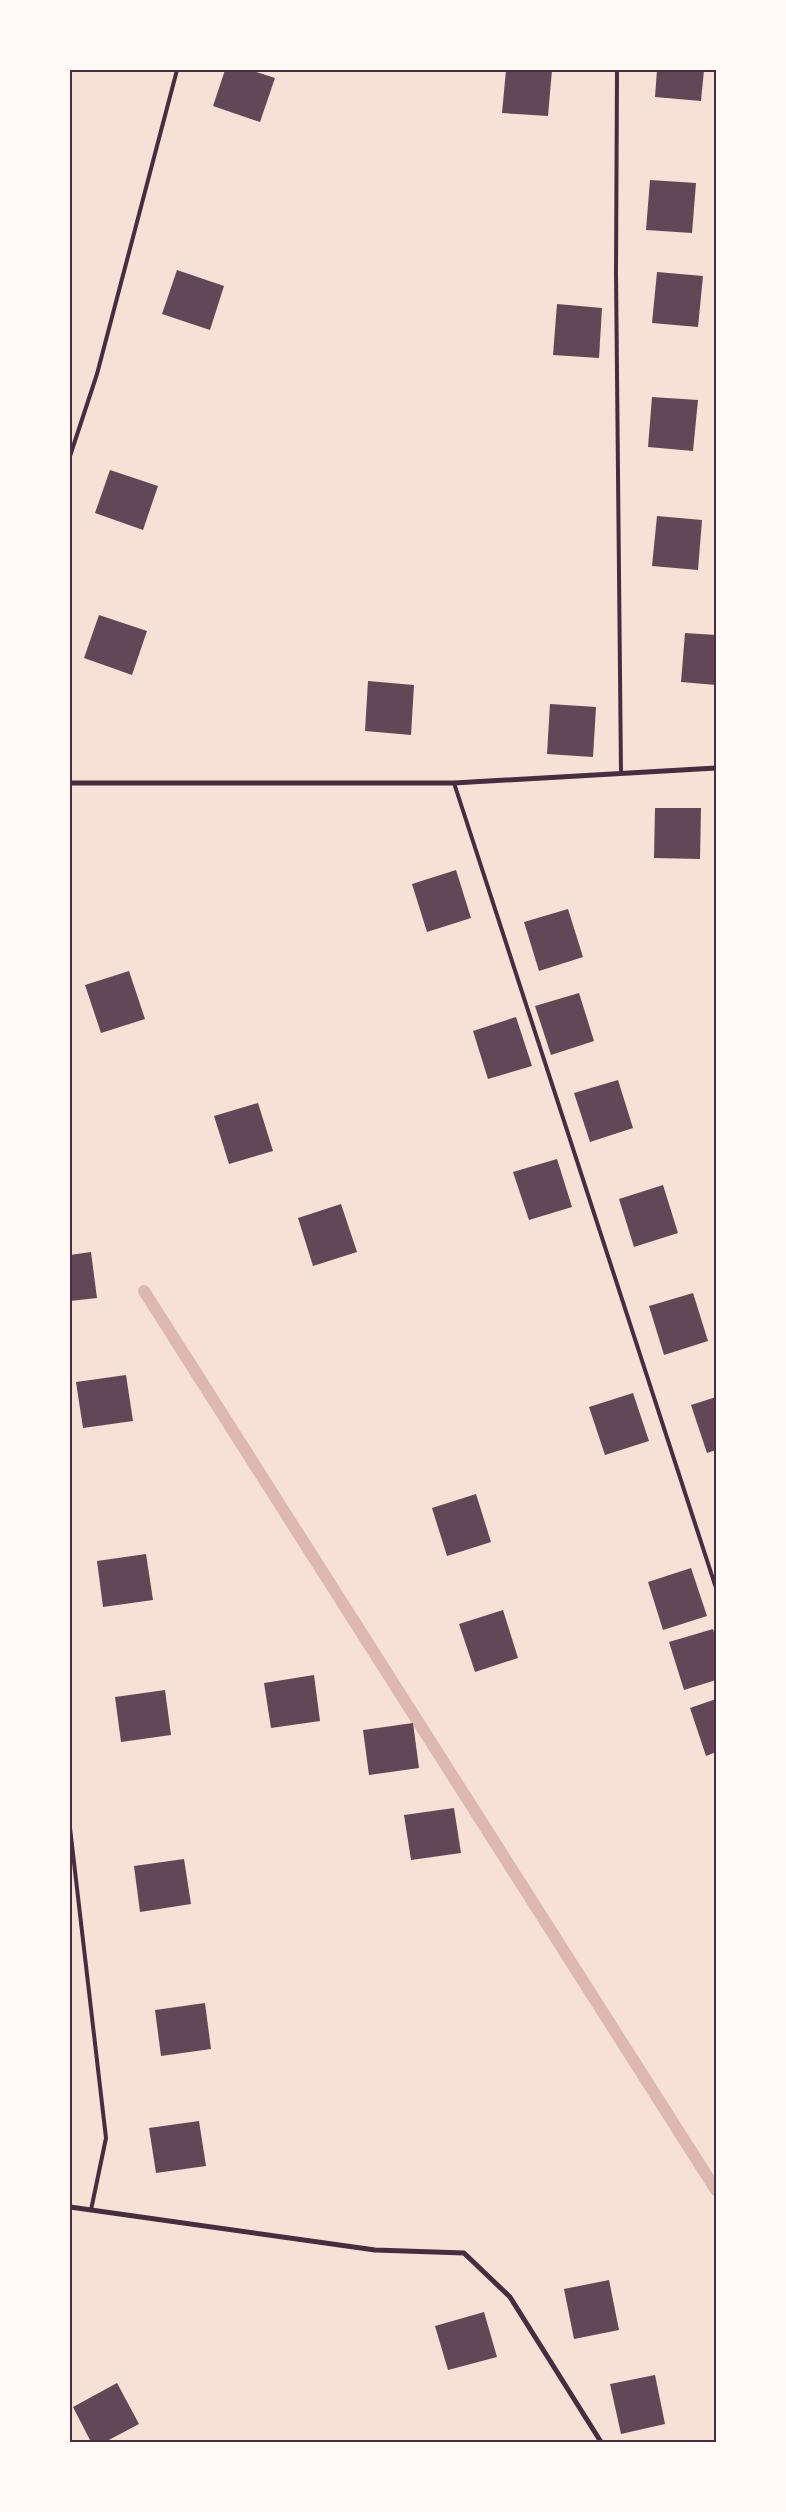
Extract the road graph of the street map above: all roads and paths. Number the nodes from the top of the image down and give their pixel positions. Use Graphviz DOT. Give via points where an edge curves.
graph roads {
  1 [pos="177,70"];
  2 [pos="618,70"];
  3 [pos="70,456"];
  4 [pos="716,768"];
  5 [pos="621,773"];
  6 [pos="70,783"];
  7 [pos="454,783"];
  8 [pos="716,1588"];
  9 [pos="70,1828"];
  10 [pos="70,2207"];
  11 [pos="91,2210"];
  12 [pos="601,2442"];
  1 -- 3 [label="lane" via="97,374"];
  2 -- 5 [label="lane" via="616,273"];
  4 -- 5 [label="street"];
  5 -- 7 [label="street"];
  6 -- 7 [label="street"];
  7 -- 8 [label="lane"];
  9 -- 11 [label="lane" via="106,2138"];
  10 -- 11 [label="street"];
  11 -- 12 [label="street" via="375,2250 464,2253 510,2297"];
}
